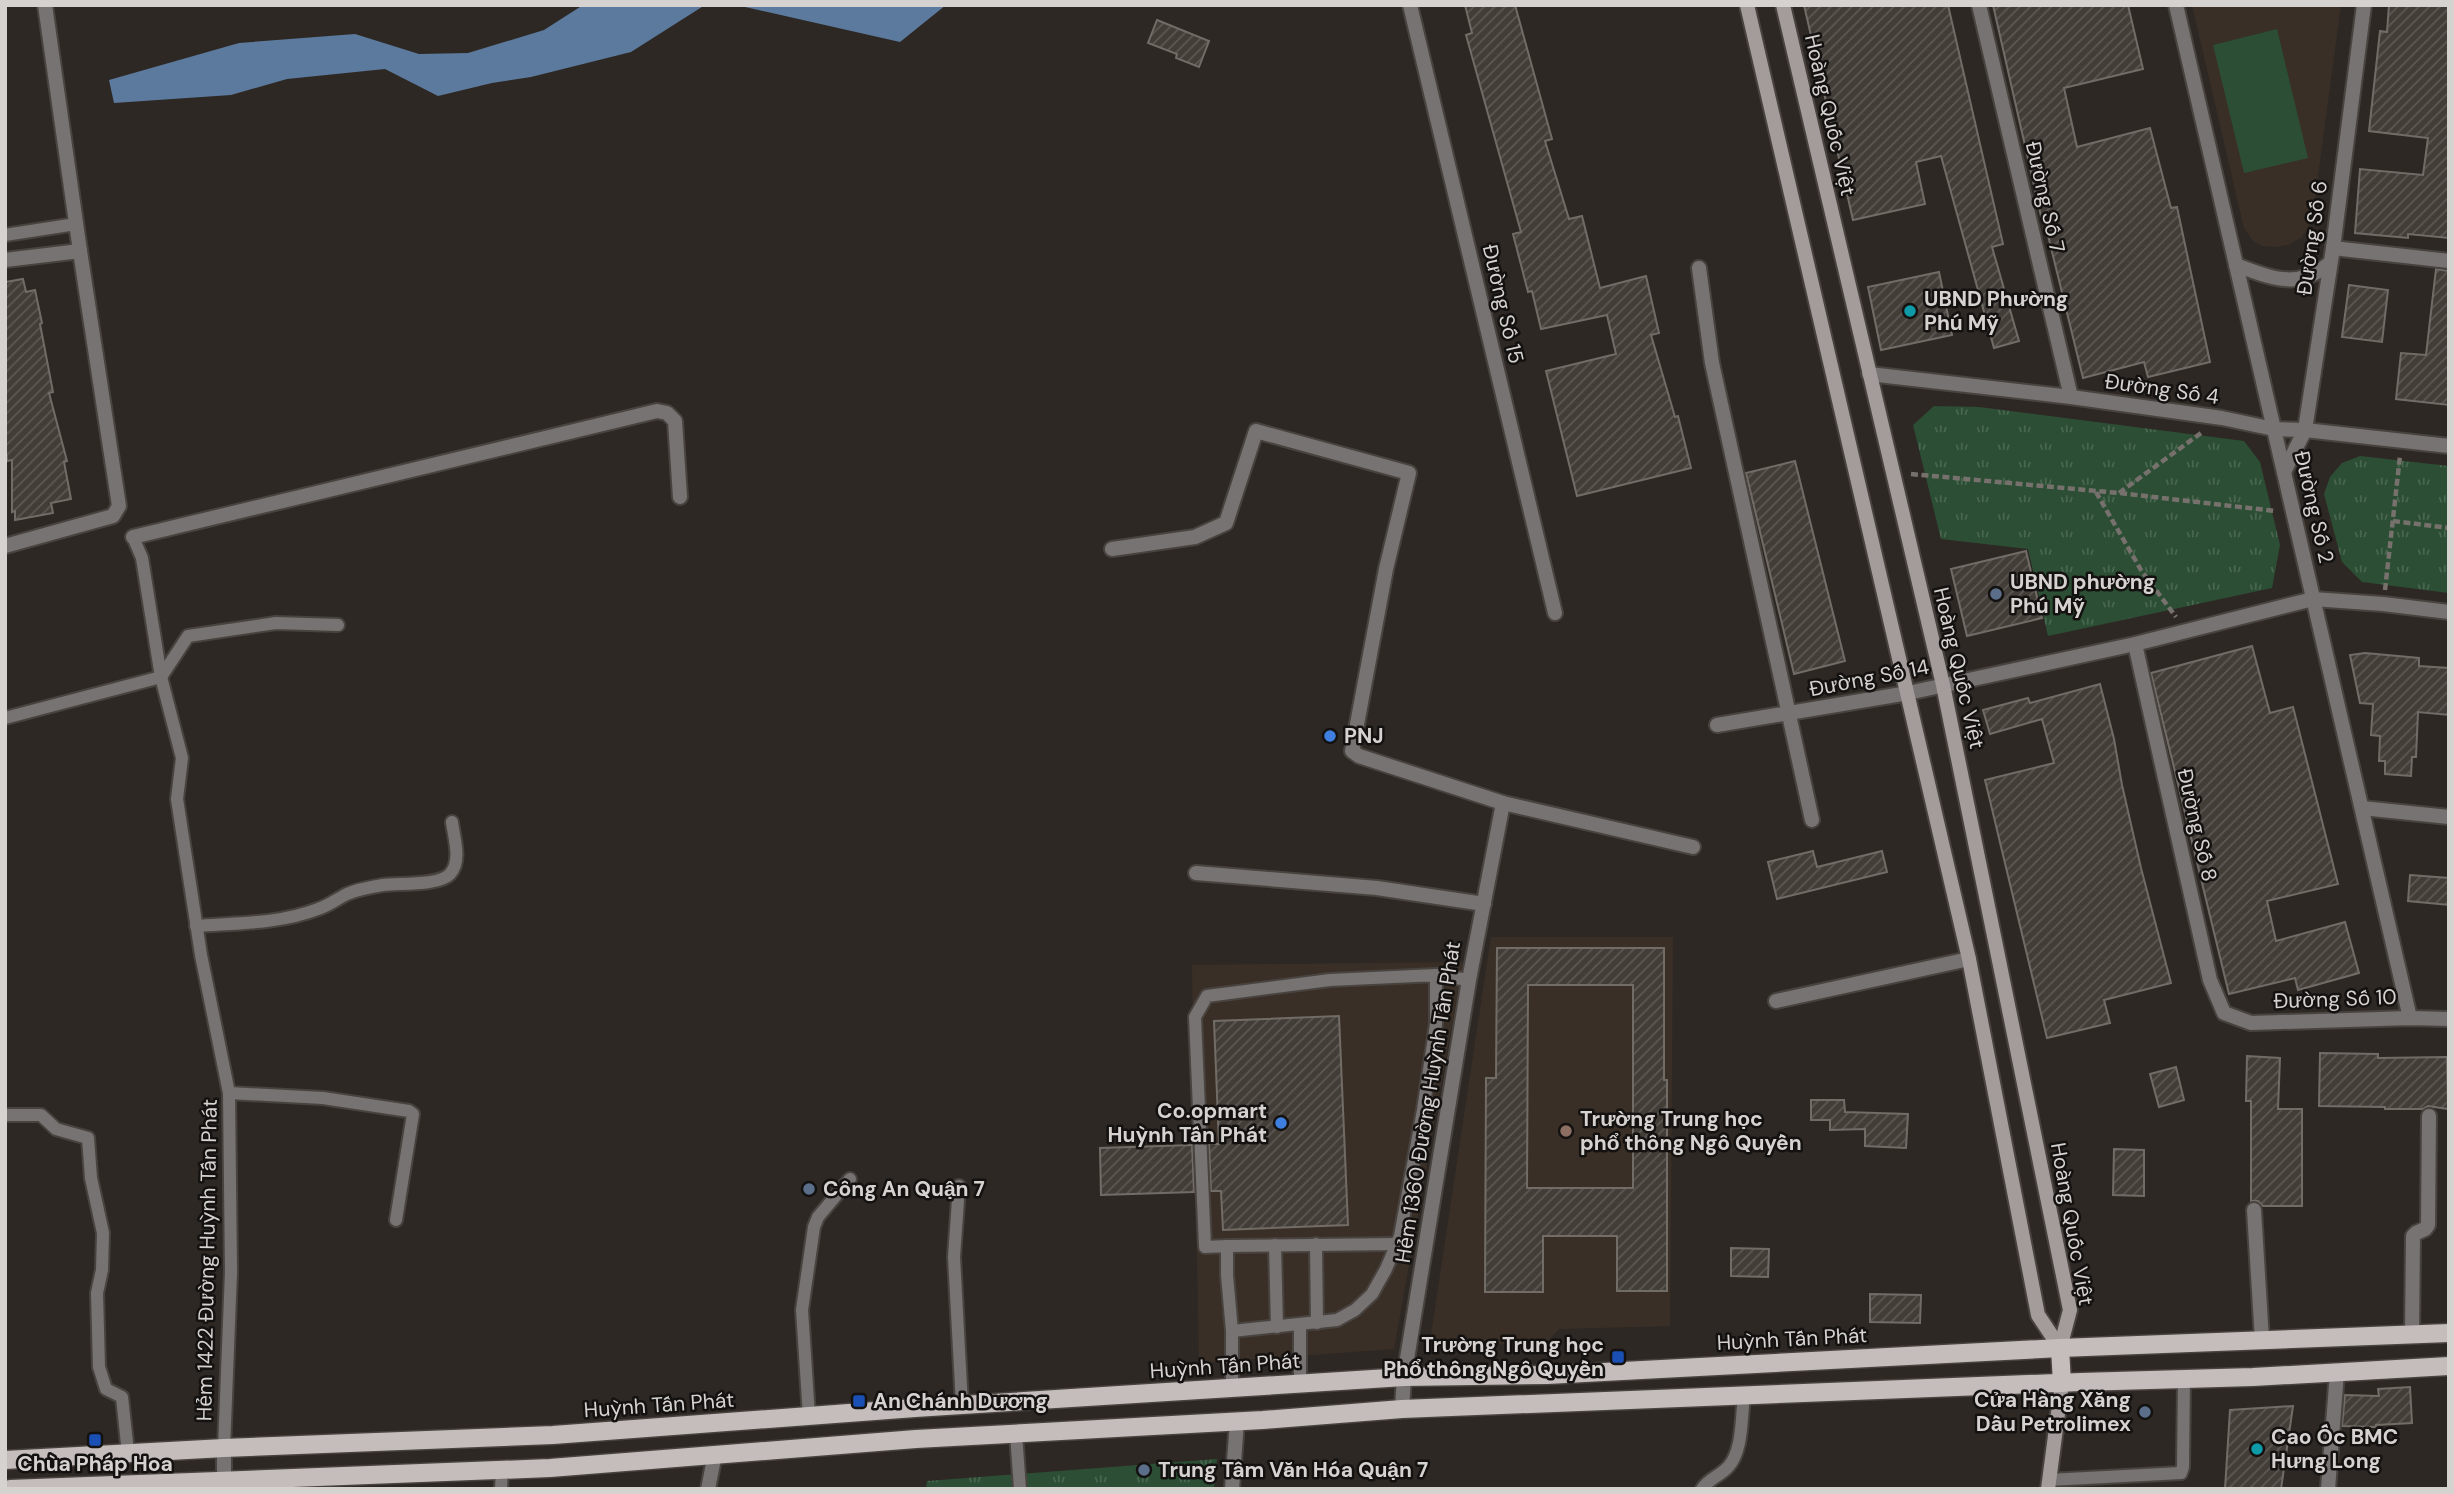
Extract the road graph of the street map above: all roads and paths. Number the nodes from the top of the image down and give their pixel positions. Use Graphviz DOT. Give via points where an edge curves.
graph roads {
  1 [pos="46,5"];
  2 [pos="1410,5"];
  3 [pos="1747,5"];
  4 [pos="1783,5"];
  5 [pos="1979,5"];
  6 [pos="2176,5"];
  7 [pos="2364,5"];
  8 [pos="76,224"];
  9 [pos="5,235"];
  10 [pos="2333,247"];
  11 [pos="80,251"];
  12 [pos="5,260"];
  13 [pos="2449,261"];
  14 [pos="2329,264"];
  15 [pos="2236,265"];
  16 [pos="1699,268"];
  17 [pos="1869,374"];
  18 [pos="2071,397"];
  19 [pos="2222,418"];
  20 [pos="2274,429"];
  21 [pos="2305,430"];
  22 [pos="2402,441"];
  23 [pos="2449,446"];
  24 [pos="1892,472"];
  25 [pos="2284,472"];
  26 [pos="2095,491"];
  27 [pos="2119,494"];
  28 [pos="680,497"];
  29 [pos="2293,513"];
  30 [pos="2393,521"];
  31 [pos="2449,528"];
  32 [pos="133,537"];
  33 [pos="5,546"];
  34 [pos="1112,549"];
  35 [pos="2313,599"];
  36 [pos="2383,604"];
  37 [pos="2449,612"];
  38 [pos="1555,613"];
  39 [pos="338,625"];
  40 [pos="2188,631"];
  41 [pos="2135,645"];
  42 [pos="161,677"];
  43 [pos="1943,685"];
  44 [pos="1908,693"];
  45 [pos="1790,714"];
  46 [pos="5,718"];
  47 [pos="1717,725"];
  48 [pos="1503,803"];
  49 [pos="2362,808"];
  50 [pos="2449,817"];
  51 [pos="1812,820"];
  52 [pos="452,822"];
  53 [pos="1693,847"];
  54 [pos="1196,873"];
  55 [pos="1483,904"];
  56 [pos="196,926"];
  57 [pos="1969,959"];
  58 [pos="1436,975"];
  59 [pos="1469,979"];
  60 [pos="1776,1001"];
  61 [pos="2224,1013"];
  62 [pos="2410,1018"];
  63 [pos="2449,1019"];
  64 [pos="229,1093"];
  65 [pos="5,1115"];
  66 [pos="2429,1116"];
  67 [pos="850,1179"];
  68 [pos="959,1186"];
  69 [pos="2254,1210"];
  70 [pos="396,1220"];
  71 [pos="1316,1244"];
  72 [pos="1397,1244"];
  73 [pos="1275,1245"];
  74 [pos="1227,1246"];
  75 [pos="1317,1323"];
  76 [pos="1300,1325"];
  77 [pos="1278,1327"];
  78 [pos="1232,1331"];
  79 [pos="2449,1333"];
  80 [pos="2412,1334"];
  81 [pos="2262,1340"];
  82 [pos="2060,1348"];
  83 [pos="2449,1366"];
  84 [pos="2337,1372"];
  85 [pos="1404,1377"];
  86 [pos="2184,1379"];
  87 [pos="2062,1383"];
  88 [pos="1300,1384"];
  89 [pos="1232,1389"];
  90 [pos="1744,1397"];
  91 [pos="962,1405"];
  92 [pos="1402,1409"];
  93 [pos="809,1416"];
  94 [pos="1237,1421"];
  95 [pos="1016,1434"];
  96 [pos="224,1448"];
  97 [pos="128,1453"];
  98 [pos="715,1454"];
  99 [pos="5,1460"];
  100 [pos="502,1470"];
  101 [pos="224,1479"];
  102 [pos="2049,1484"];
  103 [pos="10,1489"];
  104 [pos="501,1489"];
  105 [pos="708,1489"];
  106 [pos="1020,1489"];
  107 [pos="1232,1489"];
  108 [pos="1702,1489"];
  109 [pos="2328,1489"];
  1 -- 8 [label="street"];
  2 -- 38 [label="street, Đường Số 15"];
  3 -- 44 [label="main road"];
  4 -- 17 [label="main road, Hoàng Quốc Việt"];
  5 -- 18 [label="street, Đường Số 7"];
  6 -- 15 [label="street, Đường Số 2"];
  7 -- 10 [label="street, Đường Số 6"];
  8 -- 9 [label="lane"];
  8 -- 11 [label="street"];
  10 -- 13 [label="street"];
  10 -- 14 [label="street, Đường Số 6"];
  11 -- 12 [label="street"];
  11 -- 33 [label="street" via="119,506 113,516"];
  14 -- 15 [label="street" via="2302,279 2281,281"];
  14 -- 21 [label="street, Đường Số 6"];
  15 -- 20 [label="street, Đường Số 2"];
  16 -- 45 [label="street" via="1712,363"];
  17 -- 18 [label="street, Đường Số 4"];
  17 -- 24 [label="main road, Hoàng Quốc Việt"];
  18 -- 19 [label="street, Đường Số 4"];
  19 -- 20 [label="street, Đường Số 4"];
  19 -- 27 [label="path"];
  20 -- 21 [label="street, Đường Số 4"];
  20 -- 25 [label="street, Đường Số 2"];
  21 -- 22 [label="street, Đường Số 4"];
  21 -- 25 [label="street, Đường Số 6"];
  22 -- 23 [label="street, Đường Số 4"];
  22 -- 30 [label="path"];
  24 -- 26 [label="path"];
  24 -- 43 [label="main road, Hoàng Quốc Việt"];
  25 -- 29 [label="street, Đường Số 2"];
  26 -- 27 [label="path"];
  26 -- 40 [label="path" via="2141,570"];
  27 -- 29 [label="path"];
  28 -- 32 [label="street" via="675,421 657,411"];
  29 -- 35 [label="street, Đường Số 2"];
  30 -- 31 [label="path"];
  30 -- 36 [label="path"];
  32 -- 42 [label="lane, Hẻm 1422 Đường Huỳnh Tấn Phát" via="142,558"];
  34 -- 48 [label="street" via="1195,537 1226,523 1256,431 1409,473 1352,749"];
  35 -- 36 [label="street, Đường Số 14"];
  35 -- 40 [label="street, Đường Số 14"];
  35 -- 49 [label="street, Đường Số 2"];
  36 -- 37 [label="street, Đường Số 14"];
  39 -- 42 [label="lane" via="276,623 188,636"];
  40 -- 41 [label="street, Đường Số 14"];
  41 -- 43 [label="street, Đường Số 14"];
  41 -- 61 [label="street, Đường Số 8" via="2210,980"];
  42 -- 46 [label="lane"];
  42 -- 56 [label="lane, Hẻm 1422 Đường Huỳnh Tấn Phát" via="182,758 177,799"];
  43 -- 44 [label="street, Đường Số 14"];
  43 -- 82 [label="main road, Hoàng Quốc Việt" via="2070,1310"];
  44 -- 45 [label="street, Đường Số 14"];
  44 -- 57 [label="main road"];
  45 -- 47 [label="street, Đường Số 14"];
  45 -- 51 [label="street"];
  48 -- 53 [label="street"];
  48 -- 55 [label="street, Hẻm 1360 Đường Huỳnh Tấn Phát"];
  49 -- 50 [label="street"];
  49 -- 62 [label="street, Đường Số 2"];
  52 -- 56 [label="lane" via="457,860 448,877 363,889 320,909 277,921"];
  54 -- 55 [label="street" via="1377,888"];
  55 -- 59 [label="street, Hẻm 1360 Đường Huỳnh Tấn Phát"];
  56 -- 64 [label="lane, Hẻm 1422 Đường Huỳnh Tấn Phát"];
  57 -- 60 [label="street"];
  57 -- 82 [label="main road" via="2038,1315"];
  58 -- 59 [label="lane"];
  58 -- 72 [label="lane" via="1436,1024"];
  58 -- 74 [label="lane" via="1331,979 1207,996 1195,1017 1205,1247"];
  59 -- 85 [label="street, Hẻm 1360 Đường Huỳnh Tấn Phát"];
  61 -- 62 [label="street, Đường Số 10" via="2252,1023"];
  62 -- 63 [label="street, Đường Số 10"];
  64 -- 70 [label="lane" via="323,1098 413,1114"];
  64 -- 96 [label="lane, Hẻm 1422 Đường Huỳnh Tấn Phát" via="231,1272"];
  65 -- 97 [label="lane" via="41,1115 56,1129 88,1138 103,1233 97,1293 99,1367 106,1389 122,1397"];
  66 -- 80 [label="street" via="2428,1225 2413,1237"];
  67 -- 93 [label="lane" via="814,1227 802,1310"];
  68 -- 91 [label="lane" via="954,1257"];
  69 -- 81 [label="street"];
  71 -- 72 [label="lane"];
  71 -- 73 [label="lane"];
  71 -- 75 [label="lane"];
  72 -- 75 [label="lane" via="1372,1294 1337,1320"];
  73 -- 74 [label="lane"];
  73 -- 77 [label="lane"];
  74 -- 78 [label="lane"];
  75 -- 76 [label="lane"];
  76 -- 77 [label="lane"];
  76 -- 88 [label="lane"];
  77 -- 78 [label="lane"];
  78 -- 89 [label="lane"];
  79 -- 80 [label="main road, Huỳnh Tấn Phát"];
  80 -- 81 [label="main road, Huỳnh Tấn Phát"];
  81 -- 82 [label="main road, Huỳnh Tấn Phát"];
  82 -- 85 [label="main road, Huỳnh Tấn Phát" via="1547,1375"];
  82 -- 87 [label="main road"];
  83 -- 84 [label="main road"];
  84 -- 86 [label="main road"];
  84 -- 109 [label="street"];
  85 -- 88 [label="main road, Huỳnh Tấn Phát"];
  85 -- 92 [label="street, Hẻm 1360 Đường Huỳnh Tấn Phát"];
  86 -- 87 [label="main road"];
  86 -- 102 [label="lane" via="2181,1472"];
  87 -- 90 [label="main road"];
  87 -- 102 [label="main road"];
  88 -- 89 [label="main road, Huỳnh Tấn Phát"];
  89 -- 91 [label="main road, Huỳnh Tấn Phát"];
  90 -- 92 [label="main road"];
  90 -- 108 [label="lane" via="1737,1450 1727,1468"];
  91 -- 93 [label="main road, Huỳnh Tấn Phát"];
  92 -- 94 [label="main road"];
  93 -- 96 [label="main road, Huỳnh Tấn Phát" via="553,1436"];
  94 -- 95 [label="main road"];
  94 -- 107 [label="street"];
  95 -- 98 [label="main road"];
  95 -- 106 [label="lane"];
  96 -- 97 [label="main road, Huỳnh Tấn Phát"];
  96 -- 101 [label="street"];
  97 -- 99 [label="main road, Huỳnh Tấn Phát"];
  98 -- 100 [label="main road"];
  98 -- 105 [label="street"];
  100 -- 101 [label="main road"];
  100 -- 104 [label="lane"];
  101 -- 103 [label="main road"];
}
